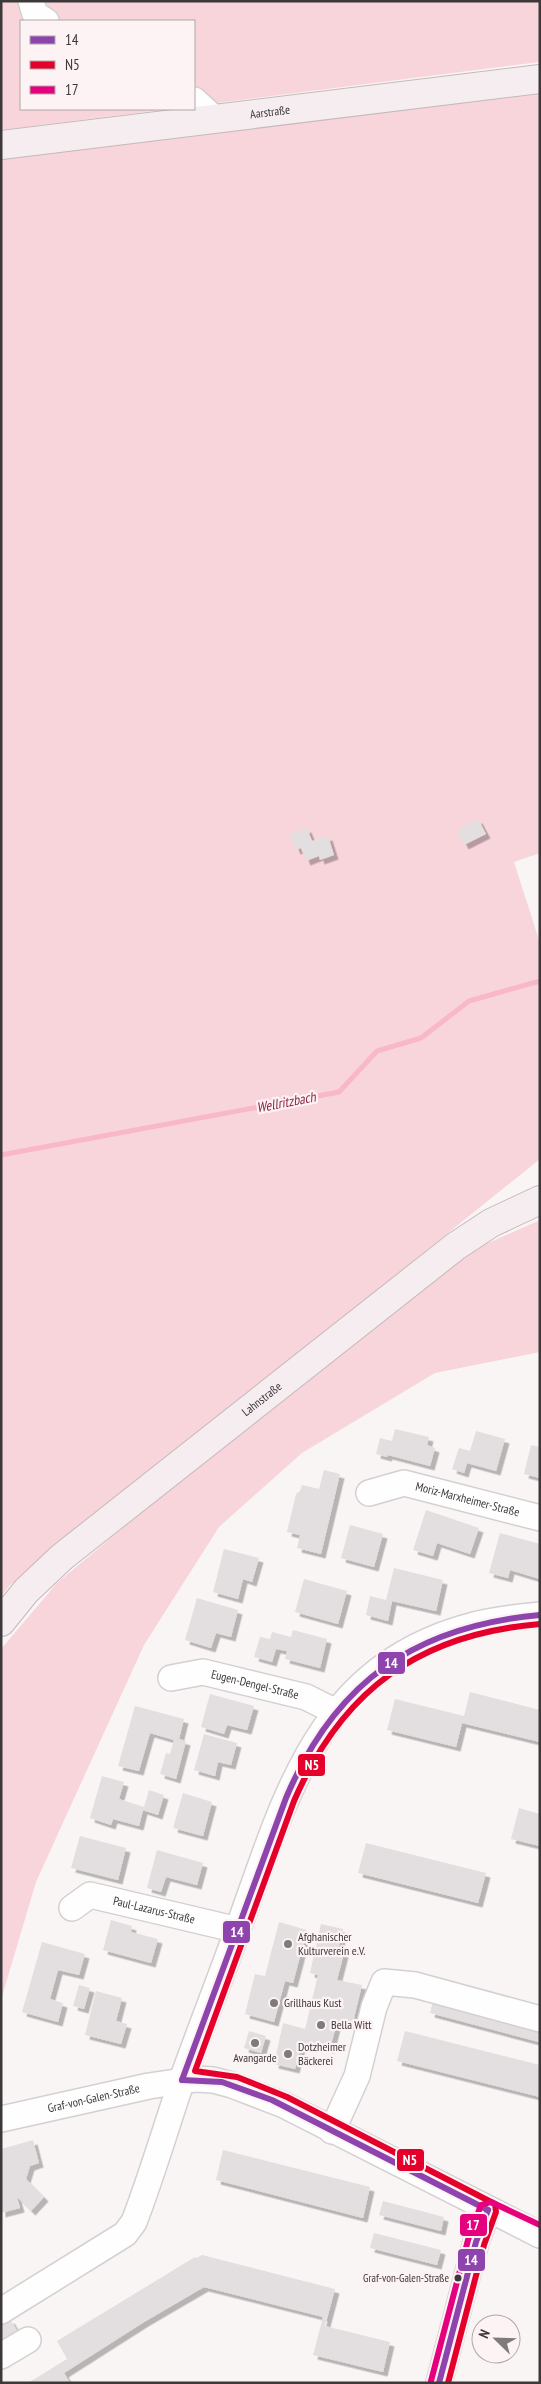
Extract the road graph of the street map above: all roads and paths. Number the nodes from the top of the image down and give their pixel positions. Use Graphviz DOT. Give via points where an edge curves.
graph roads {
  1 [pos="31,1"];
  2 [pos="45,20"];
  3 [pos="540,79"];
  4 [pos="195,101"];
  5 [pos="215,119"];
  6 [pos="1,145"];
  7 [pos="540,1200"];
  8 [pos="369,1494"];
  9 [pos="540,1518"];
  10 [pos="540,1615"];
  11 [pos="1,1622"];
  12 [pos="171,1678"];
  13 [pos="336,1712"];
  14 [pos="72,1908"];
  15 [pos="238,1930"];
  16 [pos="540,2019"];
  17 [pos="182,2080"];
  18 [pos="1,2119"];
  19 [pos="332,2131"];
  20 [pos="488,2210"];
  21 [pos="540,2235"];
  22 [pos="1,2311"];
  23 [pos="28,2340"];
  24 [pos="1,2356"];
  25 [pos="439,2383"];
  1 -- 2 [label="street" via="36,14"];
  3 -- 5 [label="main road, Aarstraße"];
  4 -- 5 [label="street"];
  5 -- 6 [label="main road, Aarstraße"];
  7 -- 11 [label="main road, Lahnstraße" via="491,1223 449,1252 62,1557 26,1591"];
  8 -- 9 [label="street, Moriz-Marxheimer-Straße" via="404,1482"];
  10 -- 13 [label="street" via="474,1624 428,1641 387,1665"];
  12 -- 13 [label="street, Eugen-Dengel-Straße" via="203,1672 306,1697"];
  13 -- 15 [label="street" via="310,1748 290,1787"];
  14 -- 15 [label="street, Paul-Lazarus-Straße" via="90,1895"];
  15 -- 17 [label="street"];
  16 -- 19 [label="street" via="415,1985 384,1982 374,2007 357,2076"];
  17 -- 18 [label="street, Graf-von-Galen-Straße"];
  17 -- 19 [label="street, Graf-von-Galen-Straße" via="213,2080 251,2090"];
  17 -- 22 [label="street" via="130,2229"];
  19 -- 20 [label="street, Graf-von-Galen-Straße"];
  20 -- 21 [label="street, Graf-von-Galen-Straße"];
  20 -- 25 [label="street" via="476,2242"];
  23 -- 24 [label="street"];
}
